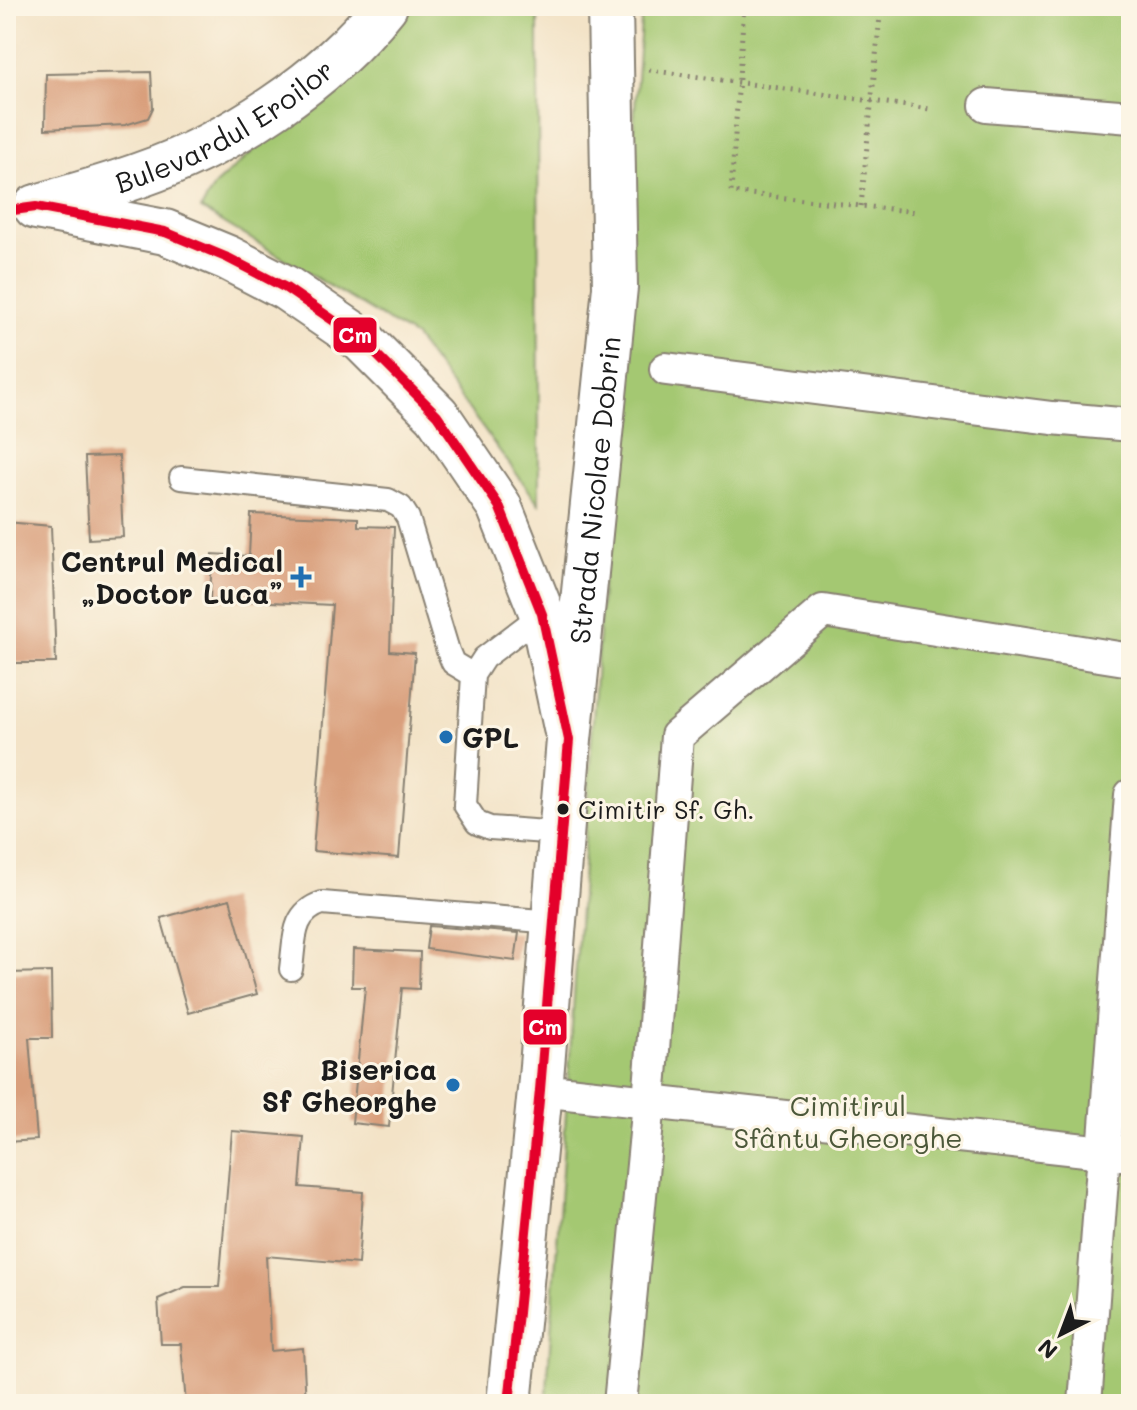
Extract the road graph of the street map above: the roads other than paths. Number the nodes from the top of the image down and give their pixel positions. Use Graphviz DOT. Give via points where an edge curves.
graph roads {
  1 [pos="385,6"];
  2 [pos="610,6"];
  3 [pos="986,105"];
  4 [pos="1131,117"];
  5 [pos="21,209"];
  6 [pos="666,369"];
  7 [pos="1131,425"];
  8 [pos="181,478"];
  9 [pos="542,614"];
  10 [pos="1131,660"];
  11 [pos="473,675"];
  12 [pos="569,740"];
  13 [pos="1131,795"];
  14 [pos="560,833"];
  15 [pos="553,922"];
  16 [pos="291,969"];
  17 [pos="540,1090"];
  18 [pos="649,1102"];
  19 [pos="1118,1154"];
  20 [pos="509,1404"];
  21 [pos="620,1404"];
  22 [pos="1085,1404"];
  1 -- 5 [label="main road, Bulevardul Eroilor" via="360,37 287,100 224,137 143,174"];
  2 -- 12 [label="main road, Strada Nicolae Dobrin" via="615,287"];
  3 -- 4 [label="street"];
  5 -- 9 [label="main road, Bulevardul Eroilor" via="165,232 286,288 362,340 437,415 499,506"];
  6 -- 7 [label="street"];
  8 -- 11 [label="lane" via="388,500 401,507 453,663"];
  9 -- 11 [label="lane" via="484,658"];
  9 -- 12 [label="main road, Bulevardul Eroilor"];
  10 -- 18 [label="street" via="823,611 677,736"];
  11 -- 14 [label="lane" via="465,805 477,823 490,828"];
  12 -- 14 [label="main road, Strada Nicolae Dobrin"];
  13 -- 19 [label="street"];
  14 -- 15 [label="main road, Strada Nicolae Dobrin"];
  15 -- 16 [label="lane" via="322,903 298,919"];
  15 -- 17 [label="main road, Strada Nicolae Dobrin"];
  17 -- 18 [label="street"];
  17 -- 20 [label="main road, Strada Nicolae Dobrin"];
  18 -- 19 [label="street"];
  18 -- 21 [label="street"];
  19 -- 22 [label="street"];
}
